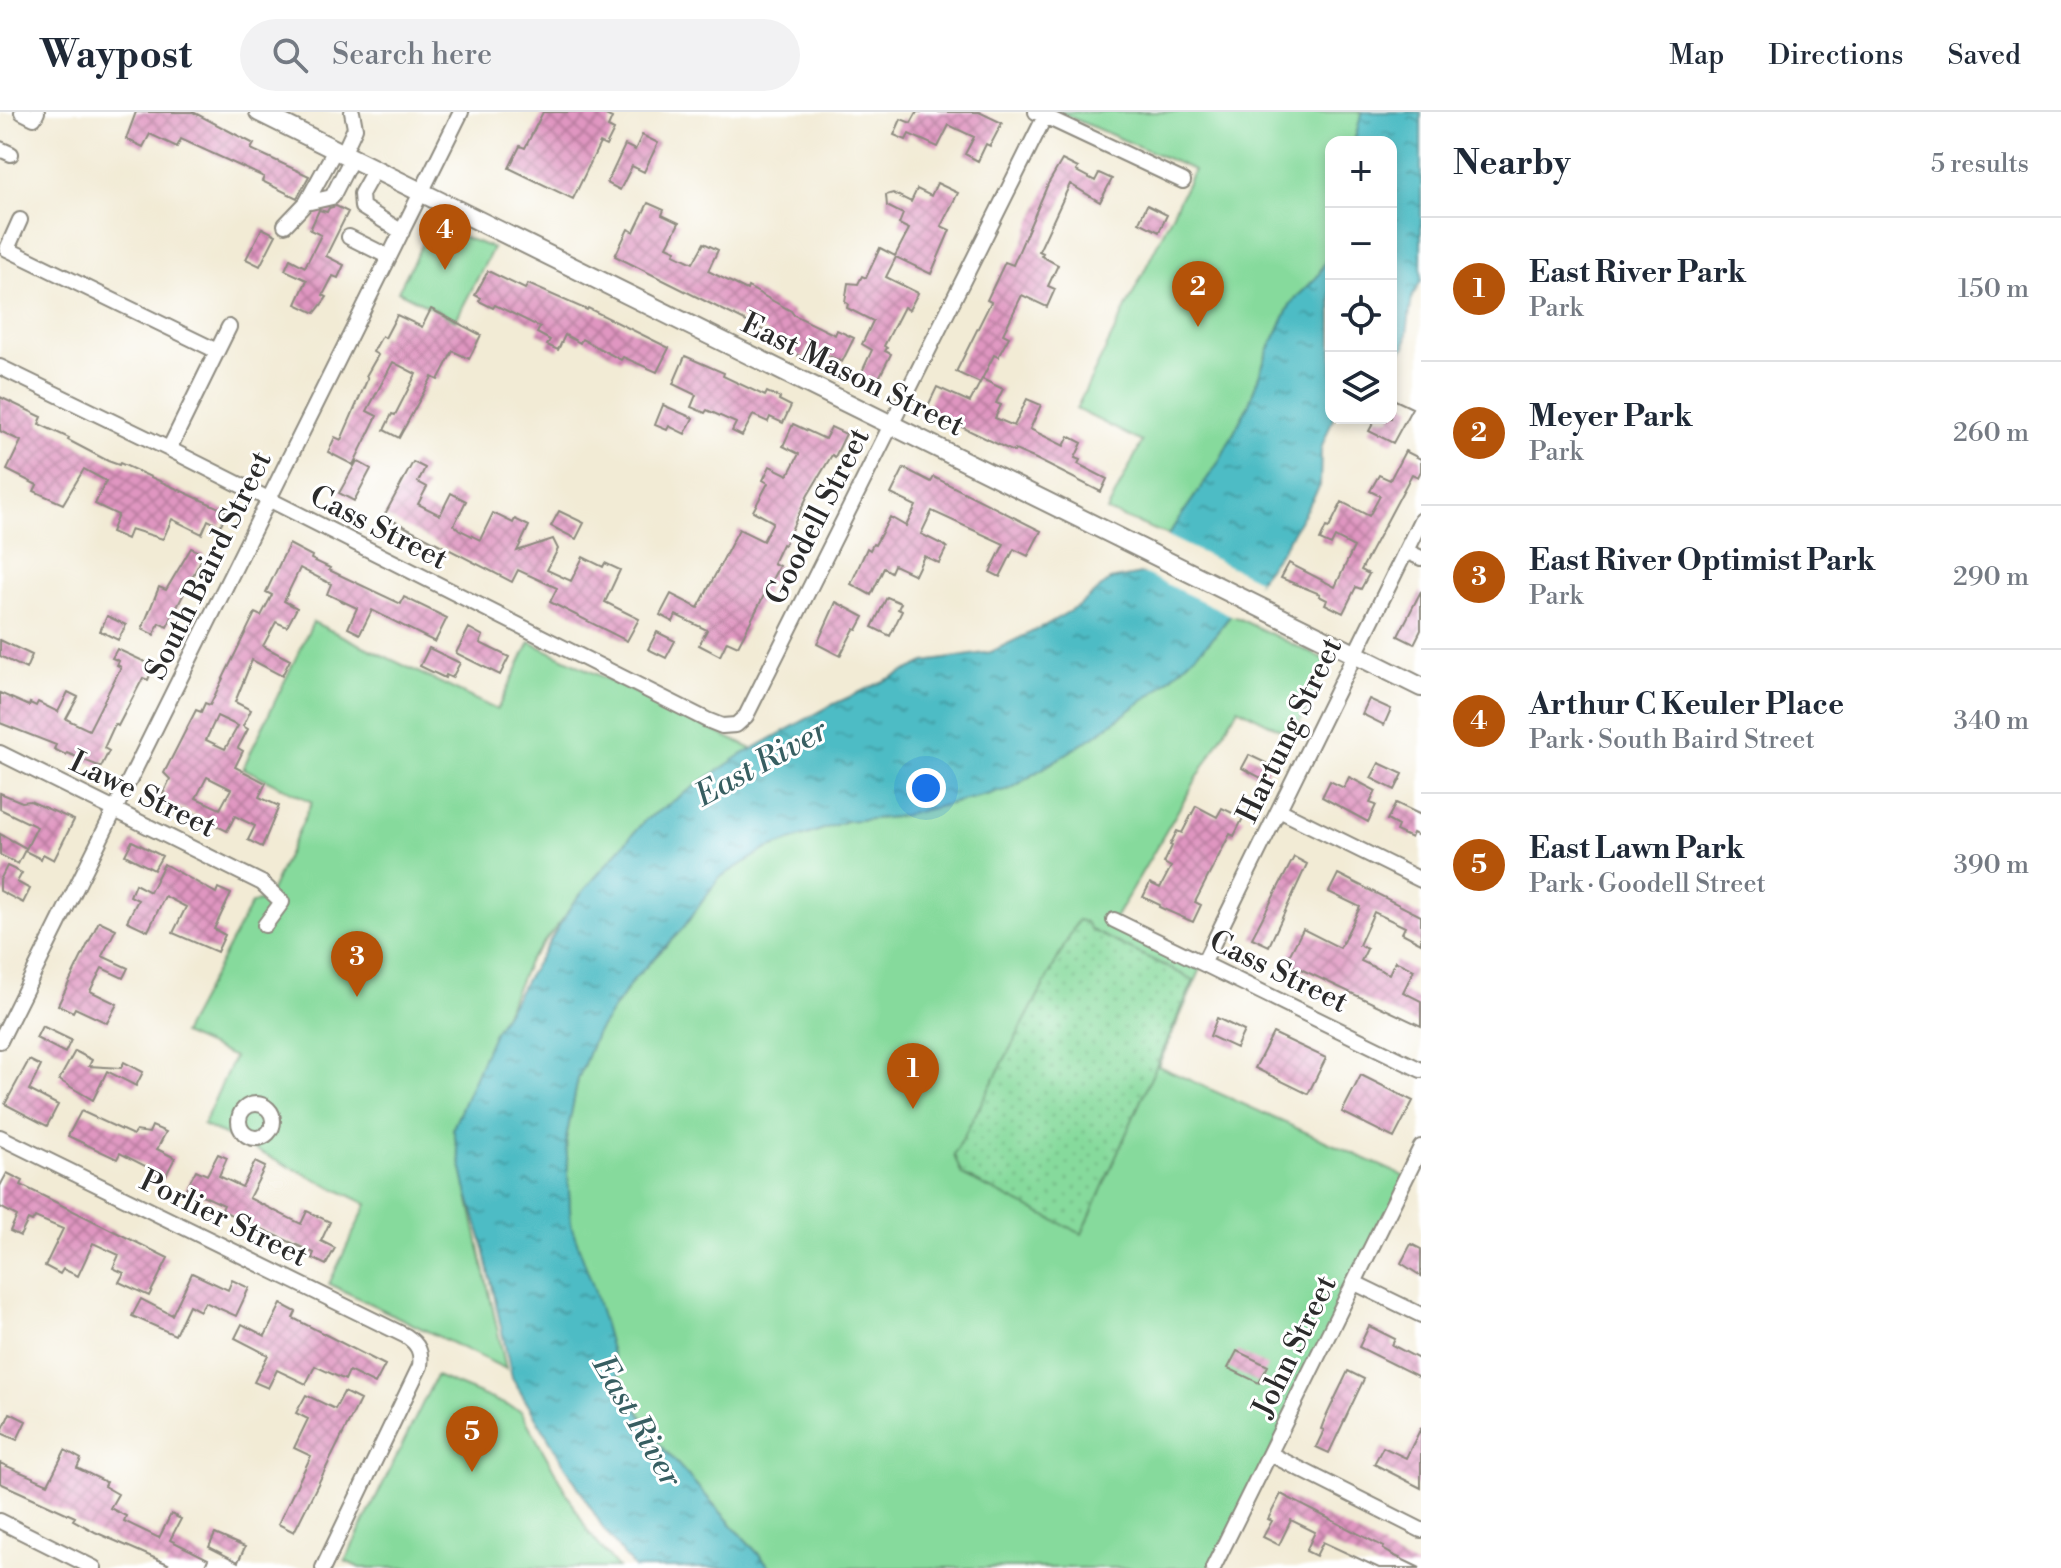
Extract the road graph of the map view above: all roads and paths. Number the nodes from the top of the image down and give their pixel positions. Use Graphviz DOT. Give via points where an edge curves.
graph roads {
  1 [pos="22,112"];
  2 [pos="37,112"];
  3 [pos="259,112"];
  4 [pos="352,112"];
  5 [pos="459,113"];
  6 [pos="1043,114"];
  7 [pos="343,154"];
  8 [pos="375,169"];
  9 [pos="1183,181"];
  10 [pos="422,192"];
  11 [pos="306,203"];
  12 [pos="20,220"];
  13 [pos="285,225"];
  14 [pos="402,232"];
  15 [pos="349,237"];
  16 [pos="389,257"];
  17 [pos="229,327"];
  18 [pos="217,351"];
  19 [pos="0,367"];
  20 [pos="892,425"];
  21 [pos="169,449"];
  22 [pos="268,501"];
  23 [pos="1421,520"];
  24 [pos="1406,551"];
  25 [pos="1421,558"];
  26 [pos="1355,654"];
  27 [pos="1421,687"];
  28 [pos="736,725"];
  29 [pos="0,753"];
  30 [pos="115,810"];
  31 [pos="1279,810"];
  32 [pos="1421,880"];
  33 [pos="1114,920"];
  34 [pos="265,925"];
  35 [pos="1204,962"];
  36 [pos="0,1041"];
  37 [pos="1421,1070"];
  38 [pos="0,1137"];
  39 [pos="1421,1147"];
  40 [pos="1355,1283"];
  41 [pos="1421,1315"];
  42 [pos="1270,1454"];
  43 [pos="0,1521"];
  44 [pos="1421,1530"];
  45 [pos="94,1568"];
  46 [pos="323,1568"];
  47 [pos="1213,1568"];
  1 -- 2 [label="street" via="34,118"];
  3 -- 7 [label="main road, East Mason Street"];
  4 -- 7 [label="street" via="355,128"];
  5 -- 10 [label="street, South Baird Street"];
  6 -- 9 [label="street"];
  6 -- 20 [label="street, Goodell Street"];
  7 -- 8 [label="main road, East Mason Street"];
  7 -- 11 [label="street"];
  7 -- 11 [label="street" via="332,197"];
  8 -- 10 [label="main road, East Mason Street"];
  8 -- 14 [label="street" via="361,194 362,207"];
  10 -- 14 [label="street, South Baird Street"];
  10 -- 20 [label="main road, East Mason Street"];
  11 -- 13 [label="street"];
  12 -- 18 [label="street" via="7,249"];
  14 -- 16 [label="street, South Baird Street"];
  15 -- 16 [label="street"];
  16 -- 22 [label="street, South Baird Street"];
  17 -- 18 [label="street"];
  18 -- 21 [label="street"];
  19 -- 21 [label="street, Cass Street"];
  20 -- 26 [label="main road, East Mason Street"];
  20 -- 28 [label="street, Goodell Street" via="746,716"];
  21 -- 22 [label="street, Cass Street"];
  22 -- 28 [label="street, Cass Street" via="707,720"];
  22 -- 30 [label="street, South Baird Street"];
  23 -- 24 [label="street, Hartung Street"];
  24 -- 25 [label="street"];
  24 -- 26 [label="street, Hartung Street"];
  26 -- 27 [label="main road, East Mason Street"];
  26 -- 31 [label="street, Hartung Street"];
  29 -- 30 [label="street, Lawe Street"];
  30 -- 34 [label="street, Lawe Street" via="262,883 282,902"];
  30 -- 36 [label="street, South Baird Street"];
  31 -- 32 [label="street"];
  31 -- 35 [label="street, Hartung Street"];
  33 -- 35 [label="street, Cass Street"];
  35 -- 37 [label="street, Cass Street"];
  38 -- 46 [label="street, Porlier Street" via="406,1336 420,1350 420,1366"];
  39 -- 40 [label="street, John Street"];
  40 -- 41 [label="street"];
  40 -- 42 [label="street, John Street"];
  42 -- 44 [label="street"];
  42 -- 47 [label="street, John Street"];
  43 -- 45 [label="street"];
}
